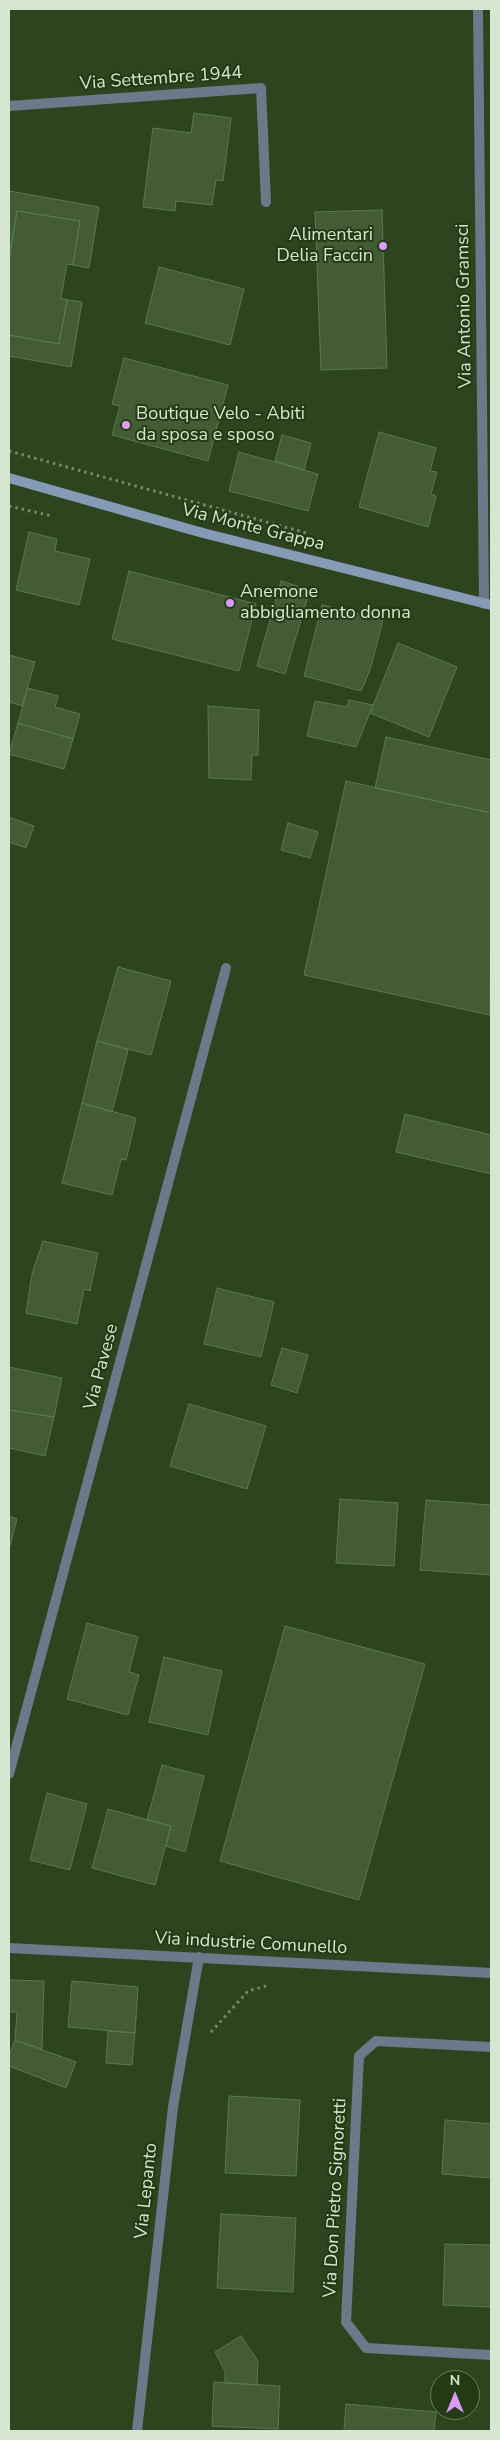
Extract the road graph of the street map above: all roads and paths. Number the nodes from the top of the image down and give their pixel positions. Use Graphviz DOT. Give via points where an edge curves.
graph roads {
  1 [pos="478,9"];
  2 [pos="9,106"];
  3 [pos="266,202"];
  4 [pos="9,451"];
  5 [pos="9,478"];
  6 [pos="313,534"];
  7 [pos="488,604"];
  8 [pos="226,968"];
  9 [pos="9,1774"];
  10 [pos="9,1948"];
  11 [pos="199,1957"];
  12 [pos="280,1961"];
  13 [pos="491,1973"];
  14 [pos="210,2039"];
  15 [pos="491,2047"];
  16 [pos="491,2355"];
  17 [pos="137,2431"];
  1 -- 7 [label="street, Via Antonio Gramsci"];
  2 -- 3 [label="street, Via Settembre 1944" via="260,88"];
  4 -- 6 [label="path"];
  5 -- 7 [label="main road, Via Monte Grappa" via="203,533"];
  8 -- 9 [label="street, Via Pavese"];
  10 -- 11 [label="street, Via industrie Comunello"];
  11 -- 12 [label="street, Via industrie Comunello"];
  11 -- 17 [label="street, Via Lepanto" via="173,2108"];
  12 -- 13 [label="street, Via industrie Comunello"];
  12 -- 14 [label="path" via="278,1983 248,1991 212,2030"];
  15 -- 16 [label="street, Via Don Pietro Signoretti" via="376,2041 359,2056 346,2322 366,2348"];
}
